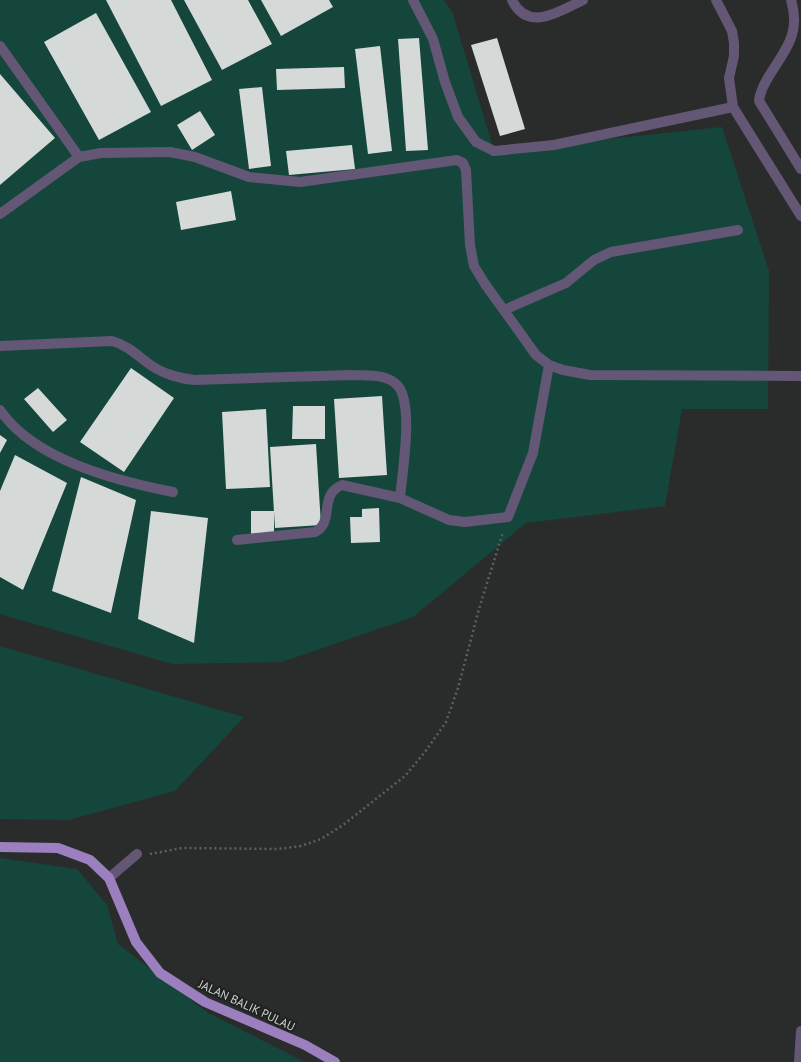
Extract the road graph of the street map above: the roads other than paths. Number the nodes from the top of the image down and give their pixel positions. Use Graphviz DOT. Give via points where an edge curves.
graph roads {
  1 [pos="413,0"];
  2 [pos="512,0"];
  3 [pos="583,0"];
  4 [pos="716,0"];
  5 [pos="791,0"];
  6 [pos="0,46"];
  7 [pos="734,107"];
  8 [pos="79,157"];
  9 [pos="801,169"];
  10 [pos="0,214"];
  11 [pos="801,216"];
  12 [pos="738,230"];
  13 [pos="504,310"];
  14 [pos="0,346"];
  15 [pos="549,365"];
  16 [pos="801,376"];
  17 [pos="0,410"];
  18 [pos="173,492"];
  19 [pos="400,498"];
  20 [pos="238,540"];
  21 [pos="0,847"];
  22 [pos="137,854"];
  23 [pos="109,878"];
  24 [pos="801,1031"];
  25 [pos="335,1062"];
  26 [pos="799,1062"];
  1 -- 7 [label="street" via="433,39 458,117 476,142 494,151 554,145"];
  2 -- 3 [label="street" via="517,9 534,18 545,18"];
  4 -- 7 [label="street" via="732,31 734,56 729,78"];
  5 -- 9 [label="street" via="796,21 793,37 762,88 759,102"];
  6 -- 8 [label="street"];
  7 -- 11 [label="street"];
  8 -- 10 [label="street"];
  8 -- 13 [label="street" via="108,153 170,152 195,157 249,178 300,182 457,160 463,163 466,170 474,266"];
  12 -- 13 [label="street" via="610,252 594,260 566,283"];
  13 -- 15 [label="street" via="536,355"];
  14 -- 19 [label="street" via="112,341 127,347 154,367 178,377 195,380 352,375 389,379 398,386 403,395 405,410 406,435"];
  15 -- 16 [label="street" via="590,375"];
  15 -- 19 [label="street" via="533,453 508,517 471,522 449,520"];
  17 -- 18 [label="street" via="19,431 56,454 110,476"];
  19 -- 20 [label="street" via="342,485 329,494 324,523 320,530"];
  21 -- 23 [label="main road, JALAN BALIK PULAU" via="58,848 90,860"];
  22 -- 23 [label="street"];
  23 -- 25 [label="main road, JALAN BALIK PULAU" via="136,942 160,973 204,1002 305,1045"];
  24 -- 26 [label="street"];
}
